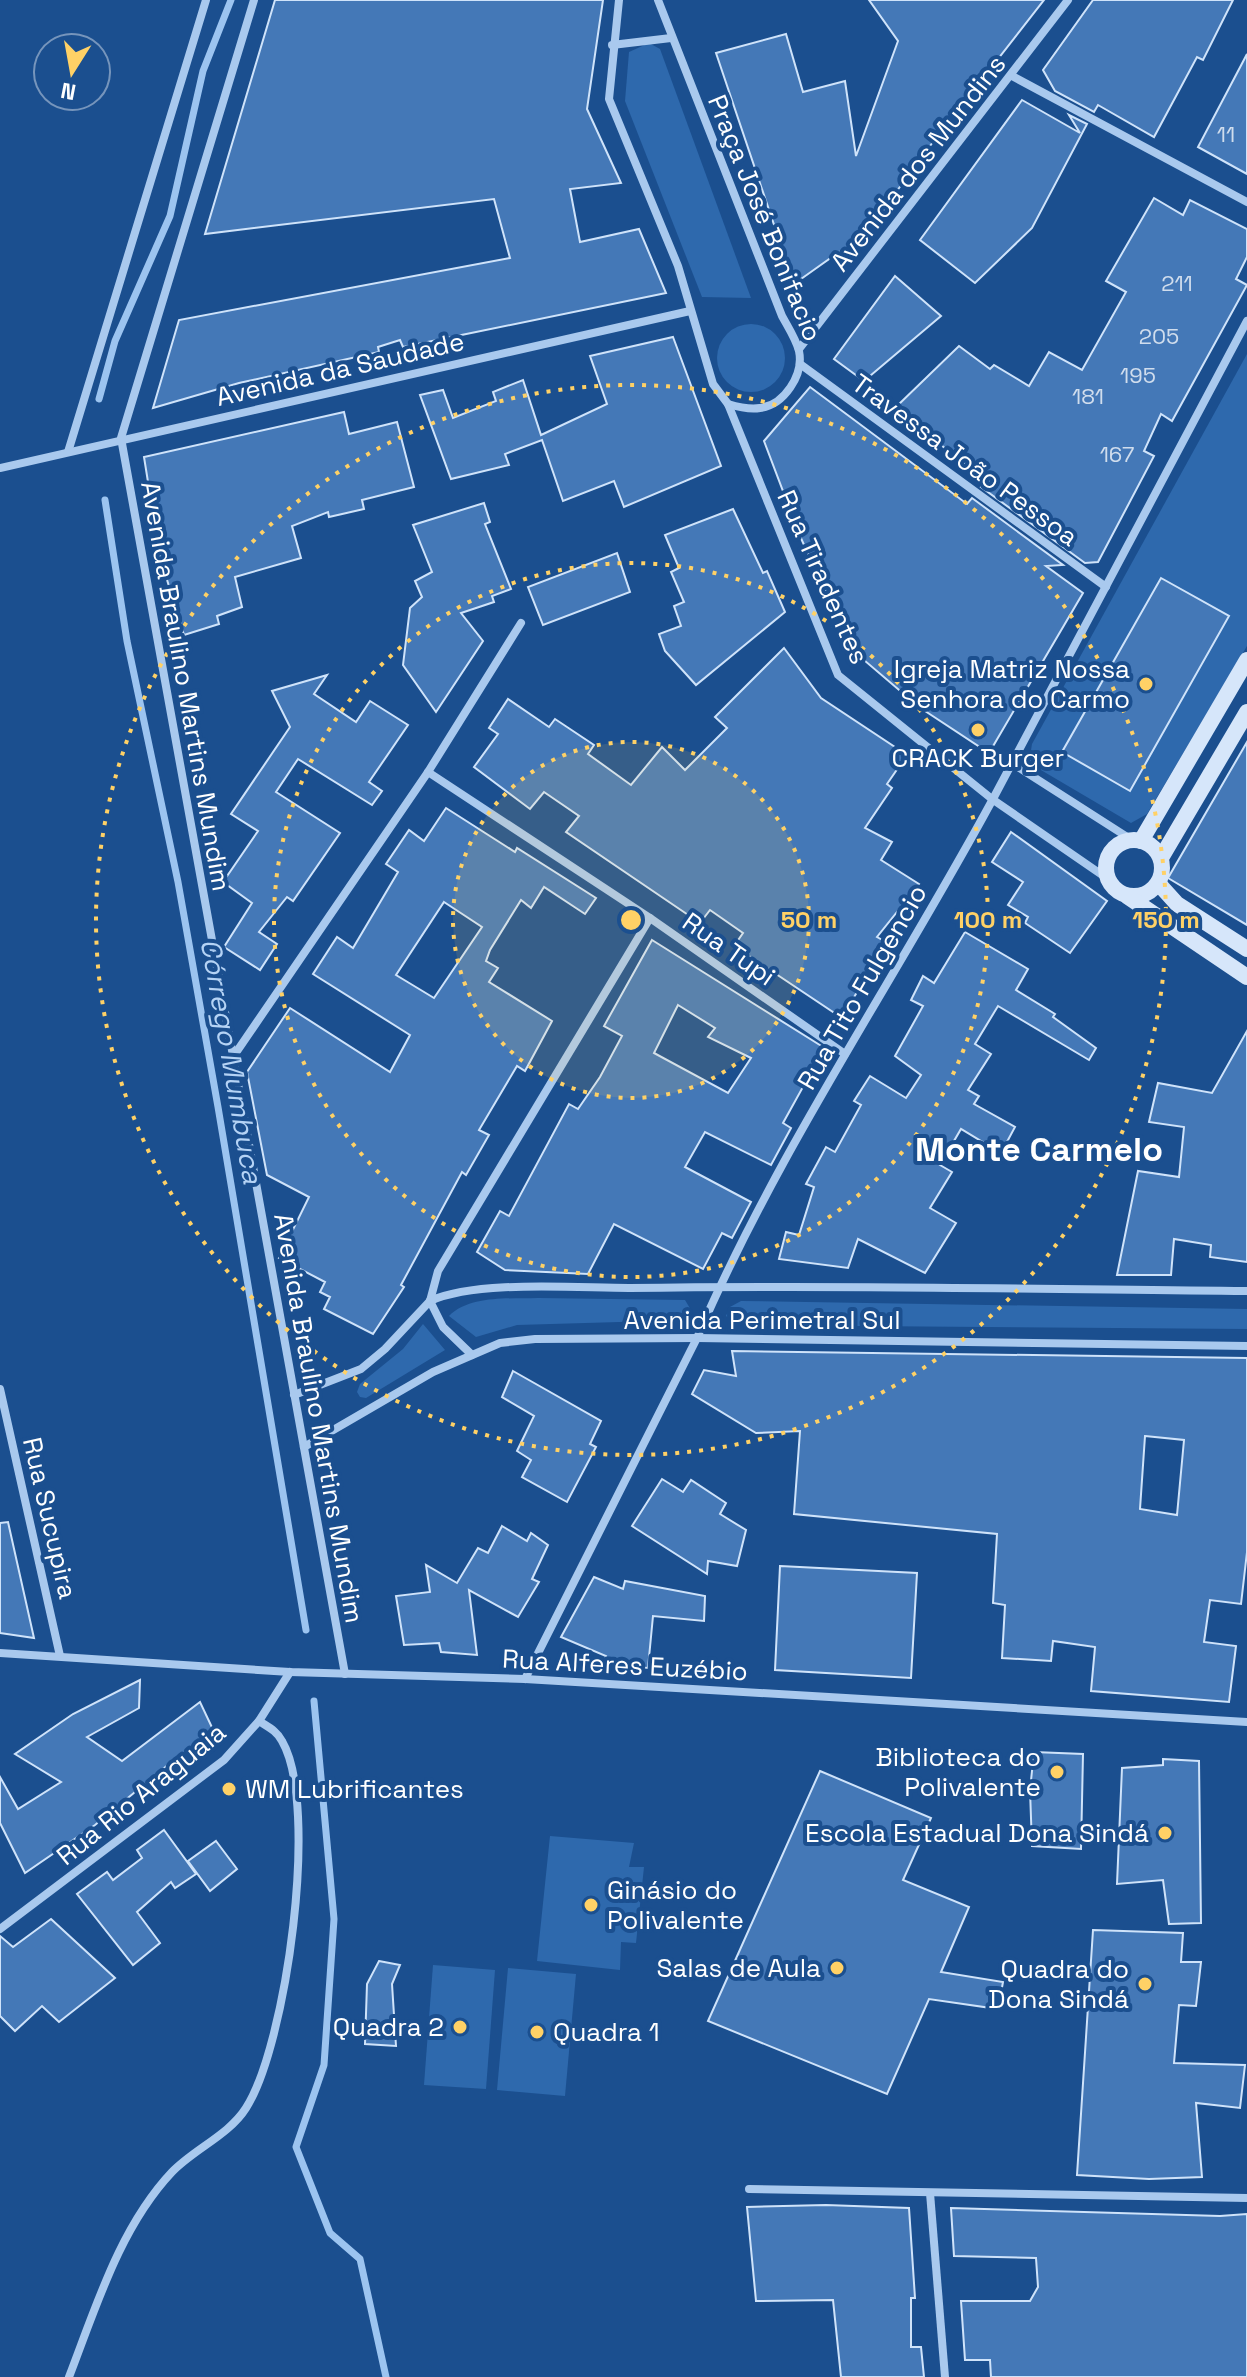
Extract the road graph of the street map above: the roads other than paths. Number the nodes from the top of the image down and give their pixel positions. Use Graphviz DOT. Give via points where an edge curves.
graph roads {
  1 [pos="206,0"];
  2 [pos="254,0"];
  3 [pos="619,0"];
  4 [pos="658,0"];
  5 [pos="1068,0"];
  6 [pos="671,38"];
  7 [pos="612,45"];
  8 [pos="1012,76"];
  9 [pos="1247,202"];
  10 [pos="690,311"];
  11 [pos="1247,321"];
  12 [pos="799,349"];
  13 [pos="800,364"];
  14 [pos="728,404"];
  15 [pos="117,439"];
  16 [pos="68,452"];
  17 [pos="0,468"];
  18 [pos="1106,587"];
  19 [pos="521,623"];
  20 [pos="1245,667"];
  21 [pos="1247,712"];
  22 [pos="1010,762"];
  23 [pos="428,772"];
  24 [pos="992,799"];
  25 [pos="1137,840"];
  26 [pos="1161,858"];
  27 [pos="1108,879"];
  28 [pos="1158,883"];
  29 [pos="1127,896"];
  30 [pos="650,918"];
  31 [pos="1247,949"];
  32 [pos="1247,977"];
  33 [pos="845,1054"];
  34 [pos="233,1057"];
  35 [pos="719,1287"];
  36 [pos="1247,1291"];
  37 [pos="430,1301"];
  38 [pos="697,1338"];
  39 [pos="1247,1346"];
  40 [pos="472,1355"];
  41 [pos="0,1389"];
  42 [pos="294,1395"];
  43 [pos="304,1447"];
  44 [pos="0,1653"];
  45 [pos="60,1656"];
  46 [pos="290,1672"];
  47 [pos="345,1674"];
  48 [pos="525,1679"];
  49 [pos="259,1721"];
  50 [pos="1247,1722"];
  51 [pos="0,1929"];
  52 [pos="749,2189"];
  53 [pos="930,2193"];
  54 [pos="1247,2198"];
  55 [pos="69,2377"];
  56 [pos="945,2377"];
  1 -- 16 [label="street"];
  2 -- 15 [label="street, Avenida Braulino Martins Mundim"];
  3 -- 7 [label="street"];
  4 -- 6 [label="street, Praça José Bonifacio"];
  5 -- 8 [label="street, Avenida dos Mundins"];
  6 -- 7 [label="street"];
  6 -- 12 [label="street, Praça José Bonifacio"];
  7 -- 10 [label="street" via="609,99 678,266"];
  8 -- 9 [label="street"];
  8 -- 12 [label="street, Avenida dos Mundins"];
  10 -- 14 [label="street" via="713,384"];
  10 -- 15 [label="street, Avenida da Saudade"];
  11 -- 18 [label="street, Rua Tito Fulgencio"];
  12 -- 13 [label="street, Praça José Bonifacio"];
  13 -- 14 [label="street, Praça José Bonifacio" via="794,383 778,401 762,408"];
  13 -- 18 [label="street, Travessa João Pessoa"];
  14 -- 24 [label="street, Rua Tiradentes" via="838,675"];
  15 -- 16 [label="street, Avenida da Saudade"];
  15 -- 34 [label="street, Avenida Braulino Martins Mundim"];
  16 -- 17 [label="street, Avenida da Saudade"];
  18 -- 22 [label="street, Rua Tito Fulgencio"];
  19 -- 23 [label="street"];
  20 -- 25 [label="main road"];
  21 -- 26 [label="main road"];
  22 -- 24 [label="street, Rua Tito Fulgencio"];
  22 -- 25 [label="street"];
  23 -- 30 [label="street, Rua Tupi"];
  23 -- 34 [label="street"];
  24 -- 27 [label="street, Rua Tiradentes"];
  24 -- 33 [label="street, Rua Tito Fulgencio"];
  25 -- 26 [label="main road"];
  25 -- 27 [label="main road" via="1116,846 1107,861"];
  26 -- 28 [label="main road"];
  27 -- 29 [label="main road"];
  28 -- 29 [label="main road" via="1139,896"];
  28 -- 31 [label="main road" via="1177,904"];
  29 -- 32 [label="main road"];
  30 -- 33 [label="street, Rua Tupi"];
  30 -- 37 [label="street" via="438,1271"];
  33 -- 35 [label="street, Rua Tito Fulgencio"];
  34 -- 42 [label="street, Avenida Braulino Martins Mundim"];
  35 -- 36 [label="street, Avenida Perimetral Sul"];
  35 -- 37 [label="street, Avenida Perimetral Sul" via="490,1290 444,1294"];
  35 -- 38 [label="street, Rua Tito Fulgencio"];
  37 -- 40 [label="street" via="443,1327"];
  37 -- 42 [label="street" via="361,1369"];
  38 -- 39 [label="street, Avenida Perimetral Sul"];
  38 -- 40 [label="street, Avenida Perimetral Sul" via="535,1339 500,1343"];
  38 -- 48 [label="street, Rua Tito Fulgencio"];
  40 -- 43 [label="street, Avenida Perimetral Sul"];
  41 -- 45 [label="street, Rua Sucupira"];
  42 -- 43 [label="street, Avenida Braulino Martins Mundim"];
  43 -- 47 [label="street, Avenida Braulino Martins Mundim"];
  44 -- 45 [label="street, Rua Alferes Euzébio"];
  45 -- 46 [label="street, Rua Alferes Euzébio"];
  46 -- 47 [label="street, Rua Alferes Euzébio"];
  46 -- 49 [label="street, Rua Rio Araguaia"];
  47 -- 48 [label="street, Rua Alferes Euzébio"];
  48 -- 50 [label="street, Rua Alferes Euzébio"];
  49 -- 51 [label="street, Rua Rio Araguaia" via="224,1760"];
  49 -- 55 [label="street" via="283,1741 298,1826 296,1925 259,2081 245,2111 174,2170 143,2207"];
  52 -- 53 [label="street"];
  53 -- 54 [label="street"];
  53 -- 56 [label="street"];
}
